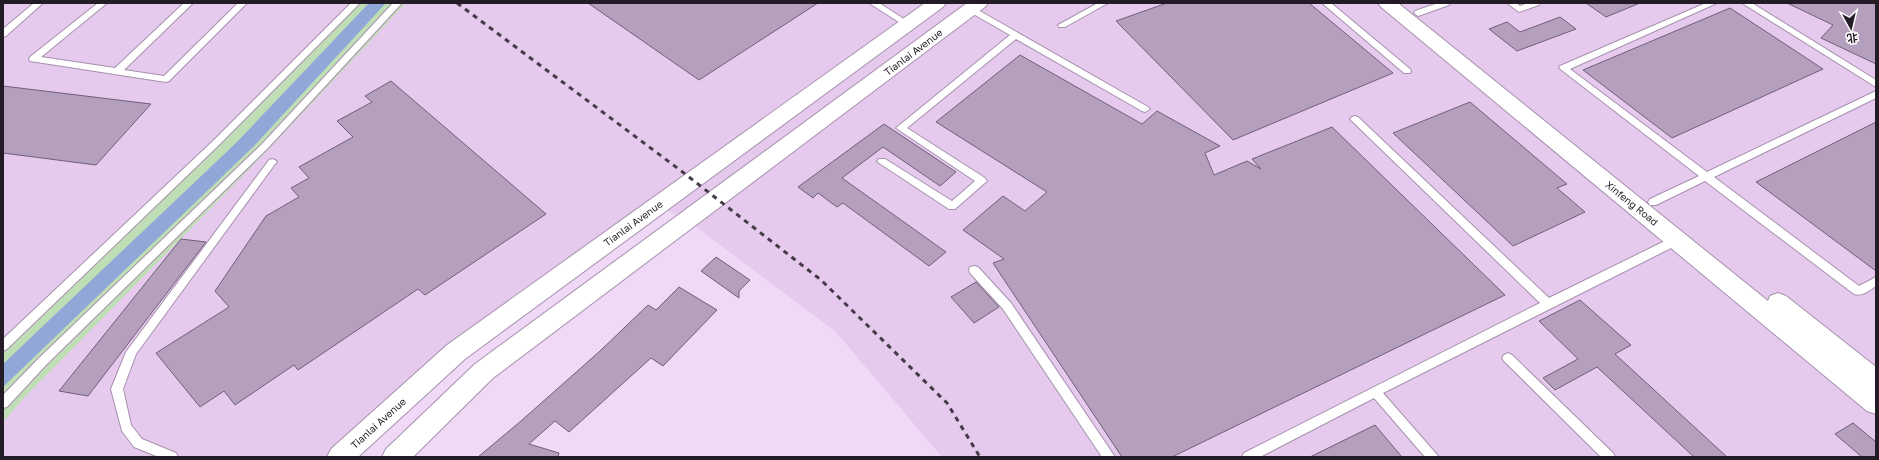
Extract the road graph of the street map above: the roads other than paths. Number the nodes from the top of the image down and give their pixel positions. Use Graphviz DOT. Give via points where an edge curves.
graph roads {
  1 [pos="39,3"];
  2 [pos="103,3"];
  3 [pos="189,3"];
  4 [pos="242,3"];
  5 [pos="356,3"];
  6 [pos="398,3"];
  7 [pos="873,3"];
  8 [pos="937,3"];
  9 [pos="1104,3"];
  10 [pos="1326,3"];
  11 [pos="1387,3"];
  12 [pos="1446,3"];
  13 [pos="1511,3"];
  14 [pos="1536,3"];
  15 [pos="1713,3"];
  16 [pos="1746,3"];
  17 [pos="975,6"];
  18 [pos="1412,8"];
  19 [pos="908,24"];
  20 [pos="1062,25"];
  21 [pos="3,34"];
  22 [pos="1015,34"];
  23 [pos="1407,71"];
  24 [pos="116,72"];
  25 [pos="1876,84"];
  26 [pos="1876,94"];
  27 [pos="1145,109"];
  28 [pos="1355,119"];
  29 [pos="882,161"];
  30 [pos="272,162"];
  31 [pos="1706,177"];
  32 [pos="1653,202"];
  33 [pos="1677,240"];
  34 [pos="974,270"];
  35 [pos="1876,281"];
  36 [pos="1548,304"];
  37 [pos="3,346"];
  38 [pos="1508,358"];
  39 [pos="1876,381"];
  40 [pos="1375,392"];
  41 [pos="3,403"];
  42 [pos="1876,403"];
  43 [pos="172,457"];
  44 [pos="340,457"];
  45 [pos="394,457"];
  46 [pos="1109,457"];
  47 [pos="1248,457"];
  48 [pos="1433,457"];
  49 [pos="1609,457"];
  1 -- 21 [label="lane"];
  2 -- 24 [label="lane" via="33,59"];
  3 -- 24 [label="lane"];
  4 -- 24 [label="lane" via="166,79"];
  5 -- 37 [label="lane" via="211,147"];
  6 -- 41 [label="lane" via="265,146"];
  7 -- 19 [label="lane"];
  8 -- 19 [label="main road, Tianlai Avenue"];
  9 -- 20 [label="lane"];
  10 -- 23 [label="lane"];
  11 -- 33 [label="main road, Xinfeng Road"];
  12 -- 18 [label="lane"];
  13 -- 14 [label="lane" via="1519,9"];
  15 -- 31 [label="lane" via="1563,68"];
  16 -- 25 [label="lane"];
  17 -- 22 [label="lane"];
  17 -- 45 [label="main road, Tianlai Avenue" via="484,371"];
  18 -- 32 [label="main road, Xinfeng Road"];
  19 -- 44 [label="main road, Tianlai Avenue" via="456,352"];
  22 -- 27 [label="lane"];
  22 -- 29 [label="lane" via="901,128 982,181 952,206"];
  26 -- 31 [label="lane"];
  28 -- 36 [label="lane"];
  30 -- 43 [label="lane" via="131,352 117,389 126,427 138,443"];
  31 -- 32 [label="lane"];
  31 -- 35 [label="lane" via="1858,291"];
  32 -- 39 [label="main road, Xinfeng Road"];
  33 -- 36 [label="lane"];
  33 -- 42 [label="main road, Xinfeng Road"];
  34 -- 46 [label="lane" via="1007,306"];
  36 -- 40 [label="lane"];
  38 -- 49 [label="lane"];
  40 -- 47 [label="lane"];
  40 -- 48 [label="lane"];
}
